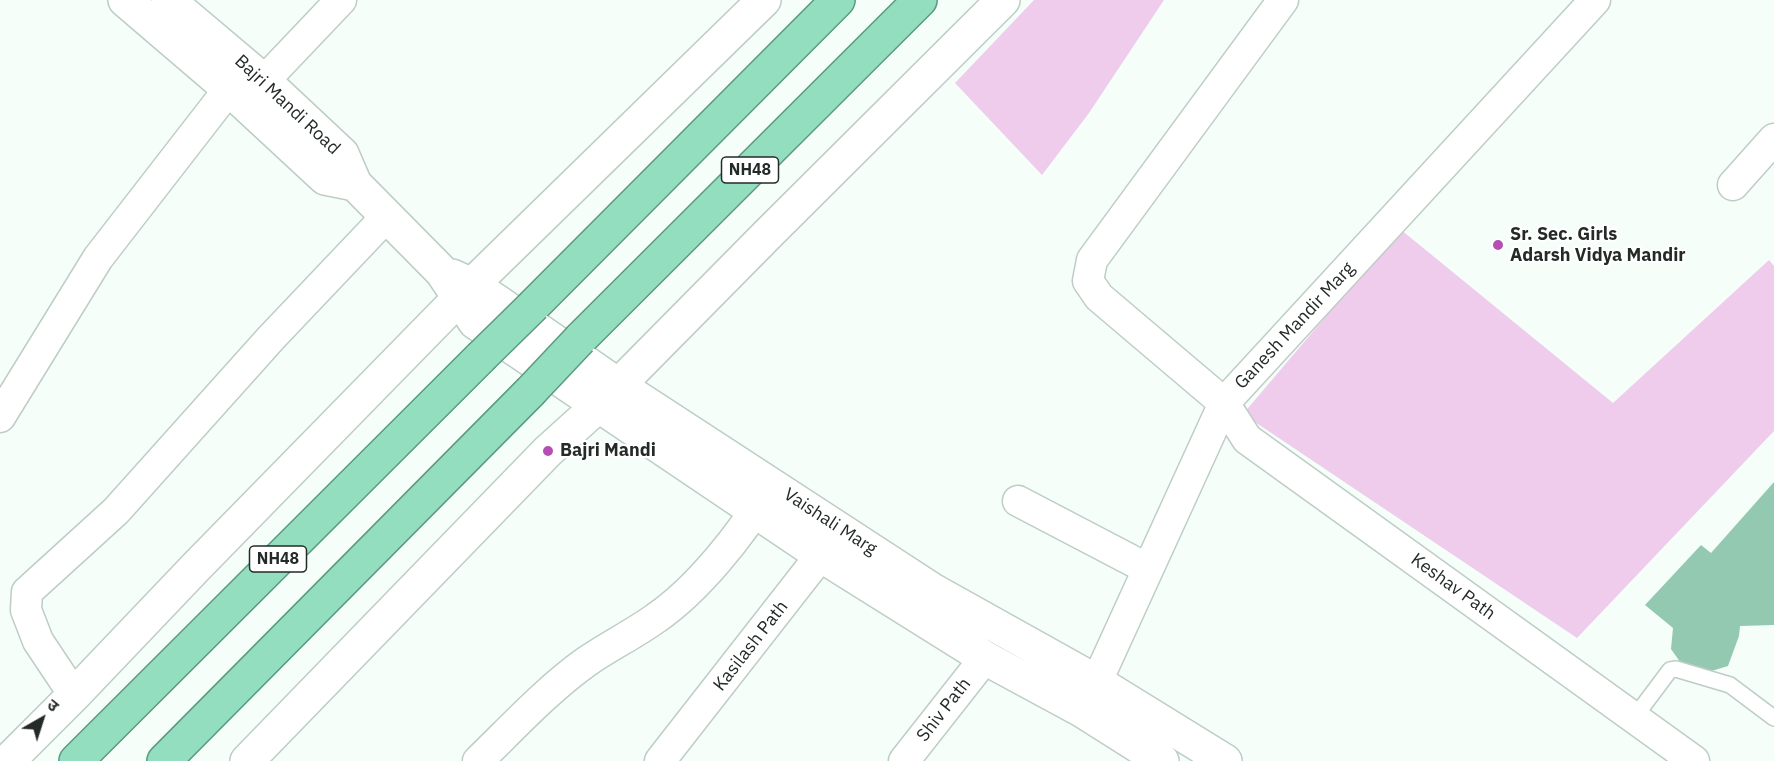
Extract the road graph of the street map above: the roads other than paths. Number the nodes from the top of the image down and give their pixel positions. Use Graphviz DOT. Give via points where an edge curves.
graph roads {
  1 [pos="125,0"];
  2 [pos="341,0"];
  3 [pos="764,0"];
  4 [pos="838,0"];
  5 [pos="920,0"];
  6 [pos="1003,0"];
  7 [pos="1283,0"];
  8 [pos="1595,0"];
  9 [pos="181,4"];
  10 [pos="264,81"];
  11 [pos="229,89"];
  12 [pos="1774,139"];
  13 [pos="355,184"];
  14 [pos="1733,185"];
  15 [pos="386,217"];
  16 [pos="458,285"];
  17 [pos="609,395"];
  18 [pos="1224,403"];
  19 [pos="0,417"];
  20 [pos="771,484"];
  21 [pos="1018,501"];
  22 [pos="755,512"];
  23 [pos="840,529"];
  24 [pos="822,556"];
  25 [pos="1148,569"];
  26 [pos="985,658"];
  27 [pos="1098,682"];
  28 [pos="75,695"];
  29 [pos="1083,711"];
  30 [pos="1634,718"];
  31 [pos="1774,718"];
  32 [pos="8,761"];
  33 [pos="76,761"];
  34 [pos="164,761"];
  35 [pos="247,761"];
  36 [pos="478,761"];
  37 [pos="660,761"];
  38 [pos="904,761"];
  39 [pos="1162,761"];
  40 [pos="1225,761"];
  41 [pos="1694,761"];
  1 -- 11 [label="street"];
  2 -- 10 [label="street"];
  3 -- 16 [label="street"];
  4 -- 33 [label="highway, NH48, bridge"];
  5 -- 34 [label="highway, NH48, bridge"];
  6 -- 17 [label="street"];
  7 -- 18 [label="street, Keshav Path" via="1092,260 1088,280 1100,297"];
  8 -- 18 [label="street, Ganesh Mandir Marg"];
  9 -- 10 [label="street, Bajri Mandi Road"];
  10 -- 13 [label="street, Bajri Mandi Road" via="342,154"];
  11 -- 13 [label="street" via="325,178"];
  11 -- 19 [label="street" via="98,258"];
  12 -- 14 [label="street"];
  13 -- 15 [label="street, Bajri Mandi Road"];
  15 -- 16 [label="street, Bajri Mandi Road"];
  15 -- 28 [label="street" via="116,511 27,592 26,610 38,641"];
  16 -- 17 [label="street, Vaishali Marg"];
  16 -- 28 [label="street"];
  17 -- 20 [label="street, Vaishali Marg"];
  17 -- 22 [label="street, Vaishali Marg"];
  17 -- 35 [label="street" via="548,452"];
  18 -- 25 [label="street, Ganesh Mandir Marg"];
  18 -- 30 [label="street, Keshav Path" via="1248,439"];
  20 -- 22 [label="street"];
  20 -- 23 [label="street, Vaishali Marg"];
  21 -- 25 [label="street"];
  22 -- 24 [label="street, Vaishali Marg"];
  22 -- 36 [label="street" via="697,583 658,617 586,662 527,712"];
  23 -- 24 [label="street, Kasilash Path"];
  23 -- 27 [label="street, Vaishali Marg" via="934,591"];
  24 -- 26 [label="street, Vaishali Marg"];
  24 -- 37 [label="street, Kasilash Path"];
  25 -- 27 [label="street, Ganesh Mandir Marg"];
  26 -- 29 [label="street, Vaishali Marg"];
  26 -- 38 [label="street, Shiv Path"];
  27 -- 29 [label="street, Ganesh Mandir Marg"];
  27 -- 40 [label="street, Vaishali Marg"];
  28 -- 32 [label="street"];
  29 -- 39 [label="street, Vaishali Marg"];
  30 -- 31 [label="lane" via="1671,670 1676,669 1730,685"];
  30 -- 41 [label="street, Keshav Path"];
}
